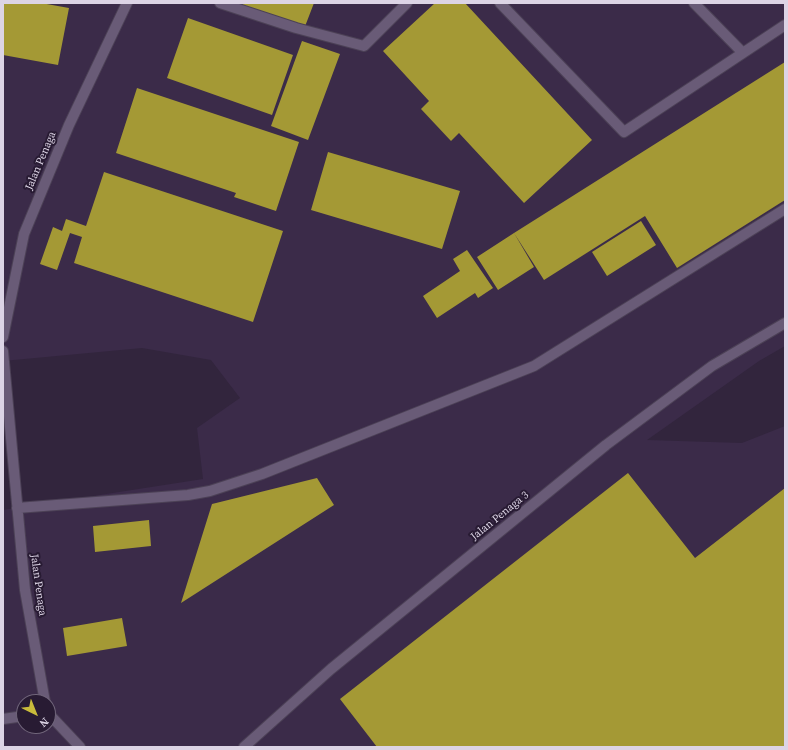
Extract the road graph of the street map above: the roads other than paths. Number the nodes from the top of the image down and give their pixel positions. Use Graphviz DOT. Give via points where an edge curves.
graph roads {
  1 [pos="126,3"];
  2 [pos="220,3"];
  3 [pos="407,3"];
  4 [pos="500,3"];
  5 [pos="694,3"];
  6 [pos="785,25"];
  7 [pos="743,53"];
  8 [pos="785,209"];
  9 [pos="785,323"];
  10 [pos="3,337"];
  11 [pos="3,350"];
  12 [pos="17,508"];
  13 [pos="44,694"];
  14 [pos="16,717"];
  15 [pos="3,719"];
  16 [pos="56,722"];
  17 [pos="80,747"];
  18 [pos="244,747"];
  1 -- 10 [label="street, Jalan Penaga" via="69,125 24,234"];
  2 -- 3 [label="street" via="296,28 364,46"];
  4 -- 7 [label="street" via="624,132"];
  5 -- 7 [label="street"];
  6 -- 7 [label="street"];
  8 -- 12 [label="street" via="534,366 262,474 188,496"];
  9 -- 18 [label="street, Jalan Penaga 3" via="712,366 606,446 331,669"];
  11 -- 12 [label="street, Jalan Penaga"];
  12 -- 13 [label="street, Jalan Penaga" via="25,590"];
  14 -- 15 [label="street"];
  16 -- 17 [label="street"];
}
